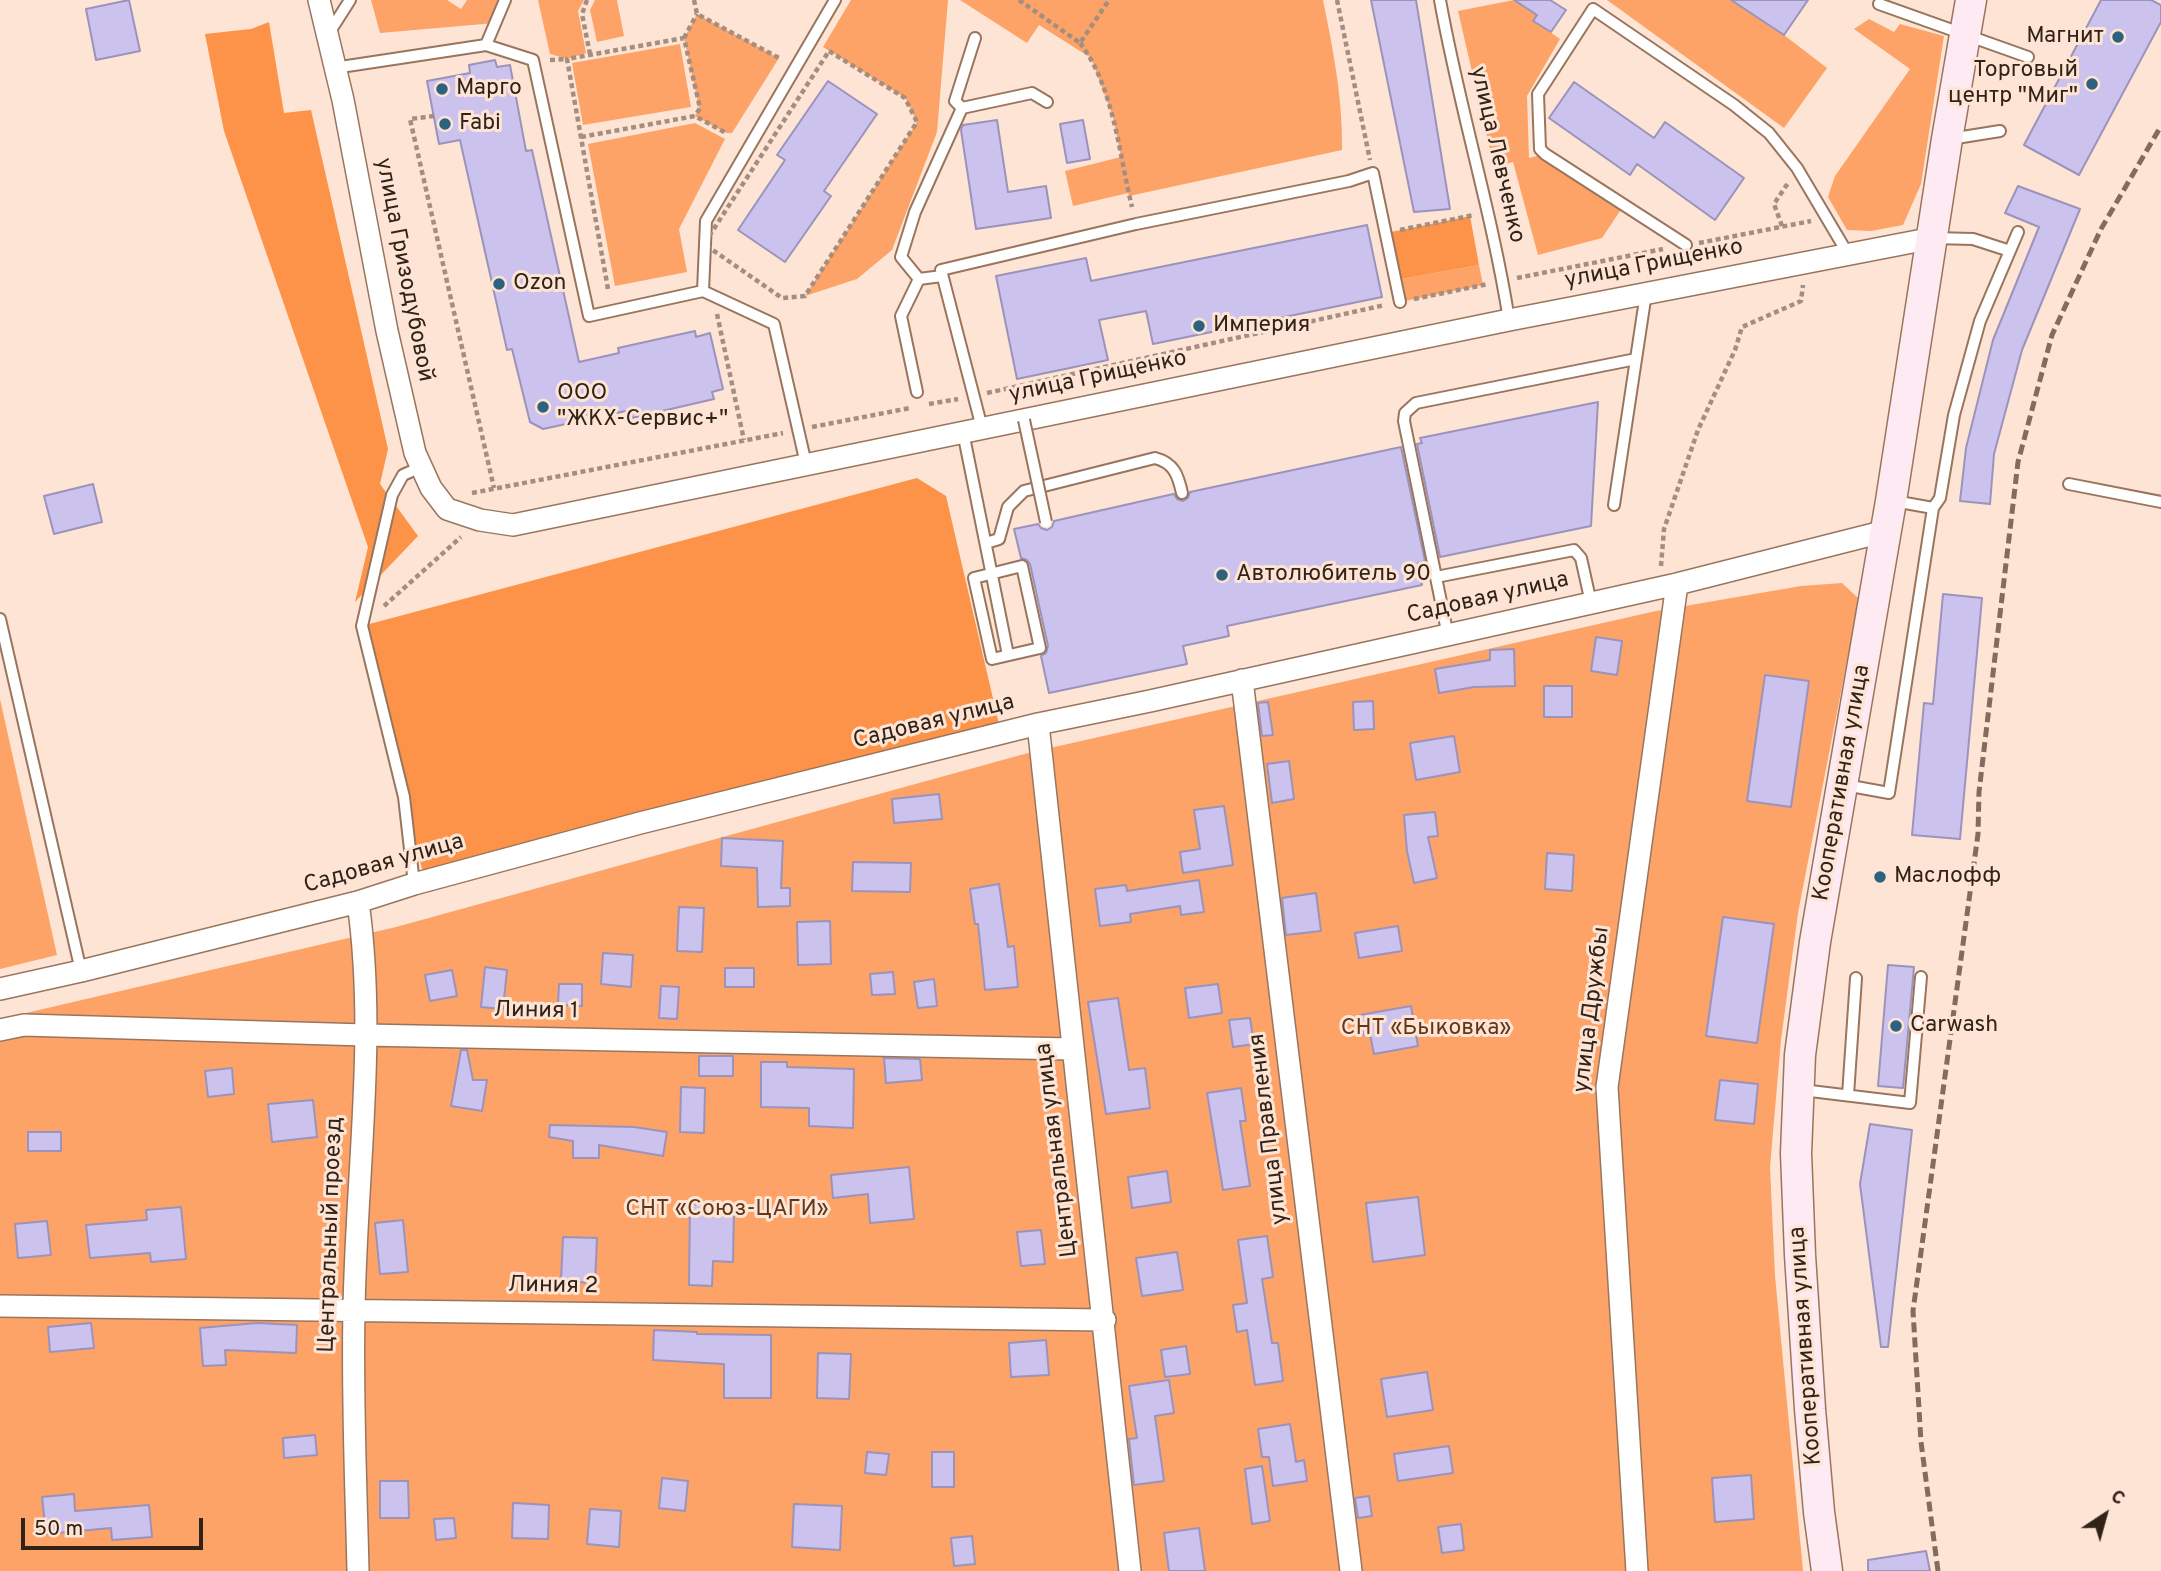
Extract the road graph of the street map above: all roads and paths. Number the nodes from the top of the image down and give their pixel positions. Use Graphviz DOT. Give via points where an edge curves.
graph roads {
  1 [pos="319,0"];
  2 [pos="350,0"];
  3 [pos="505,0"];
  4 [pos="587,0"];
  5 [pos="694,0"];
  6 [pos="835,0"];
  7 [pos="1019,0"];
  8 [pos="1109,0"];
  9 [pos="1336,0"];
  10 [pos="1440,0"];
  11 [pos="1970,0"];
  12 [pos="1879,4"];
  13 [pos="697,14"];
  14 [pos="1965,34"];
  15 [pos="328,36"];
  16 [pos="684,38"];
  17 [pos="975,38"];
  18 [pos="1080,43"];
  19 [pos="486,45"];
  20 [pos="829,51"];
  21 [pos="590,54"];
  22 [pos="2028,57"];
  23 [pos="779,58"];
  24 [pos="334,68"];
  25 [pos="1047,102"];
  26 [pos="962,108"];
  27 [pos="434,116"];
  28 [pos="695,116"];
  29 [pos="2000,131"];
  30 [pos="726,133"];
  31 [pos="581,137"];
  32 [pos="1947,139"];
  33 [pos="1797,168"];
  34 [pos="1373,173"];
  35 [pos="1487,212"];
  36 [pos="1826,218"];
  37 [pos="1136,224"];
  38 [pos="1783,226"];
  39 [pos="2018,232"];
  40 [pos="1385,233"];
  41 [pos="1933,239"];
  42 [pos="704,244"];
  43 [pos="1686,245"];
  44 [pos="2010,251"];
  45 [pos="1849,254"];
  46 [pos="1808,262"];
  47 [pos="942,276"];
  48 [pos="919,279"];
  49 [pos="1503,281"];
  50 [pos="608,289"];
  51 [pos="703,291"];
  52 [pos="1646,293"];
  53 [pos="714,296"];
  54 [pos="1400,302"];
  55 [pos="1509,320"];
  56 [pos="1636,359"];
  57 [pos="917,392"];
  58 [pos="973,396"];
  59 [pos="1024,420"];
  60 [pos="799,430"];
  61 [pos="973,430"];
  62 [pos="744,440"];
  63 [pos="806,464"];
  64 [pos="421,467"];
  65 [pos="2069,484"];
  66 [pos="494,488"];
  67 [pos="468,494"];
  68 [pos="1182,494"];
  69 [pos="1891,501"];
  70 [pos="2161,502"];
  71 [pos="1614,505"];
  72 [pos="1933,508"];
  73 [pos="480,520"];
  74 [pos="1046,522"];
  75 [pos="1886,531"];
  76 [pos="986,543"];
  77 [pos="992,574"];
  78 [pos="1436,577"];
  79 [pos="1668,586"];
  80 [pos="1591,603"];
  81 [pos="0,619"];
  82 [pos="362,626"];
  83 [pos="1448,636"];
  84 [pos="1008,655"];
  85 [pos="1242,680"];
  86 [pos="1038,724"];
  87 [pos="1842,785"];
  88 [pos="414,884"];
  89 [pos="358,902"];
  90 [pos="81,971"];
  91 [pos="1921,977"];
  92 [pos="1856,978"];
  93 [pos="0,989"];
  94 [pos="0,1030"];
  95 [pos="365,1035"];
  96 [pos="1072,1049"];
  97 [pos="1799,1090"];
  98 [pos="1848,1096"];
  99 [pos="0,1306"];
  100 [pos="354,1311"];
  101 [pos="1105,1320"];
  102 [pos="358,1571"];
  103 [pos="1130,1571"];
  104 [pos="1351,1571"];
  105 [pos="1637,1571"];
  106 [pos="1827,1571"];
  1 -- 15 [label="street, улица Гризодубовой"];
  2 -- 15 [label="lane"];
  3 -- 19 [label="lane"];
  4 -- 21 [label="path" via="582,11"];
  5 -- 13 [label="path"];
  6 -- 42 [label="lane" via="706,221"];
  7 -- 18 [label="path"];
  8 -- 18 [label="path"];
  9 -- 34 [label="path"];
  10 -- 35 [label="lane, улица Левченко"];
  11 -- 14 [label="main road, Кооперативная улица"];
  12 -- 14 [label="lane"];
  13 -- 16 [label="path"];
  13 -- 23 [label="path"];
  14 -- 22 [label="lane"];
  14 -- 32 [label="main road, Кооперативная улица"];
  15 -- 24 [label="street, улица Гризодубовой"];
  16 -- 21 [label="path"];
  16 -- 28 [label="path" via="699,108"];
  17 -- 26 [label="lane" via="955,101"];
  18 -- 37 [label="path" via="1091,58 1113,117"];
  19 -- 24 [label="lane"];
  19 -- 51 [label="lane" via="533,60 589,316"];
  20 -- 42 [label="path" via="905,98 917,122 910,134 805,296 782,298"];
  21 -- 31 [label="path" via="567,59"];
  24 -- 64 [label="street, улица Гризодубовой" via="390,344"];
  25 -- 26 [label="lane" via="1032,93"];
  26 -- 48 [label="lane" via="915,212 901,257"];
  27 -- 66 [label="path" via="410,119"];
  28 -- 30 [label="path"];
  28 -- 31 [label="path"];
  29 -- 32 [label="lane"];
  31 -- 50 [label="path"];
  32 -- 41 [label="main road, Кооперативная улица"];
  33 -- 36 [label="lane"];
  33 -- 38 [label="path" via="1774,204"];
  33 -- 43 [label="lane" via="1769,133 1734,104 1592,9 1538,94 1540,149"];
  34 -- 37 [label="lane"];
  34 -- 40 [label="lane"];
  35 -- 40 [label="path"];
  35 -- 49 [label="lane, улица Левченко"];
  36 -- 38 [label="path"];
  36 -- 45 [label="lane"];
  37 -- 47 [label="lane" via="941,270"];
  38 -- 43 [label="path"];
  39 -- 44 [label="lane"];
  40 -- 54 [label="lane"];
  41 -- 44 [label="lane" via="1973,239"];
  41 -- 45 [label="street, улица Грищенко"];
  41 -- 69 [label="main road, Кооперативная улица"];
  42 -- 51 [label="lane"];
  43 -- 49 [label="path"];
  44 -- 72 [label="lane" via="1980,321 1954,415 1940,498"];
  45 -- 46 [label="street, улица Грищенко"];
  46 -- 52 [label="street, улица Грищенко"];
  46 -- 79 [label="path" via="1801,300 1742,327 1698,430 1664,529"];
  47 -- 48 [label="lane"];
  47 -- 58 [label="lane"];
  48 -- 57 [label="lane" via="901,316"];
  49 -- 54 [label="path"];
  49 -- 55 [label="lane, улица Левченко"];
  51 -- 53 [label="lane"];
  52 -- 55 [label="street, улица Грищенко"];
  52 -- 56 [label="lane"];
  53 -- 60 [label="lane" via="774,324"];
  53 -- 62 [label="path"];
  54 -- 58 [label="path"];
  55 -- 59 [label="street, улица Грищенко"];
  56 -- 71 [label="lane"];
  56 -- 78 [label="lane" via="1410,407 1404,421"];
  58 -- 60 [label="path"];
  58 -- 61 [label="lane"];
  59 -- 61 [label="street, улица Грищенко"];
  59 -- 74 [label="lane, bridge"];
  60 -- 62 [label="path"];
  60 -- 63 [label="lane"];
  61 -- 63 [label="street, улица Грищенко"];
  61 -- 76 [label="lane"];
  62 -- 66 [label="path"];
  63 -- 73 [label="street, улица Грищенко" via="513,525"];
  64 -- 73 [label="street, улица Гризодубовой" via="447,509"];
  64 -- 82 [label="lane" via="403,475 392,495"];
  65 -- 70 [label="lane"];
  66 -- 67 [label="path"];
  68 -- 76 [label="lane" via="1177,473 1166,461 1155,458 1052,483 1024,491 1008,507 999,539"];
  69 -- 72 [label="lane"];
  69 -- 75 [label="main road, Кооперативная улица"];
  72 -- 87 [label="lane" via="1889,793"];
  73 -- 82 [label="path"];
  75 -- 79 [label="street, Садовая улица"];
  75 -- 87 [label="main road, Кооперативная улица"];
  76 -- 77 [label="lane"];
  77 -- 84 [label="lane"];
  77 -- 84 [label="lane" via="974,578 992,659"];
  77 -- 84 [label="lane" via="1022,566 1040,648"];
  78 -- 80 [label="lane" via="1574,550 1581,558"];
  78 -- 83 [label="lane"];
  79 -- 80 [label="street, Садовая улица"];
  79 -- 105 [label="street, улица Дружбы" via="1607,1087"];
  80 -- 83 [label="street, Садовая улица"];
  81 -- 90 [label="lane"];
  82 -- 88 [label="lane" via="404,797"];
  83 -- 85 [label="street, Садовая улица"];
  85 -- 86 [label="street, Садовая улица"];
  85 -- 104 [label="street, улица Правления"];
  86 -- 88 [label="street, Садовая улица"];
  86 -- 96 [label="street, Центральная улица"];
  87 -- 97 [label="main road, Кооперативная улица" via="1815,942"];
  88 -- 89 [label="street, Садовая улица"];
  89 -- 90 [label="street, Садовая улица"];
  89 -- 95 [label="street, Центральный проезд"];
  90 -- 93 [label="street, Садовая улица"];
  91 -- 98 [label="lane" via="1910,1103"];
  92 -- 98 [label="lane"];
  94 -- 95 [label="street, Линия 1" via="24,1025"];
  95 -- 96 [label="street, Линия 1"];
  95 -- 100 [label="street, Центральный проезд"];
  96 -- 101 [label="street, Центральная улица"];
  97 -- 98 [label="lane"];
  97 -- 106 [label="main road, Кооперативная улица" via="1800,1255"];
  99 -- 100 [label="street, Линия 2"];
  100 -- 101 [label="street, Линия 2"];
  100 -- 102 [label="street, Центральный проезд"];
  101 -- 103 [label="street, Центральная улица"];
}
